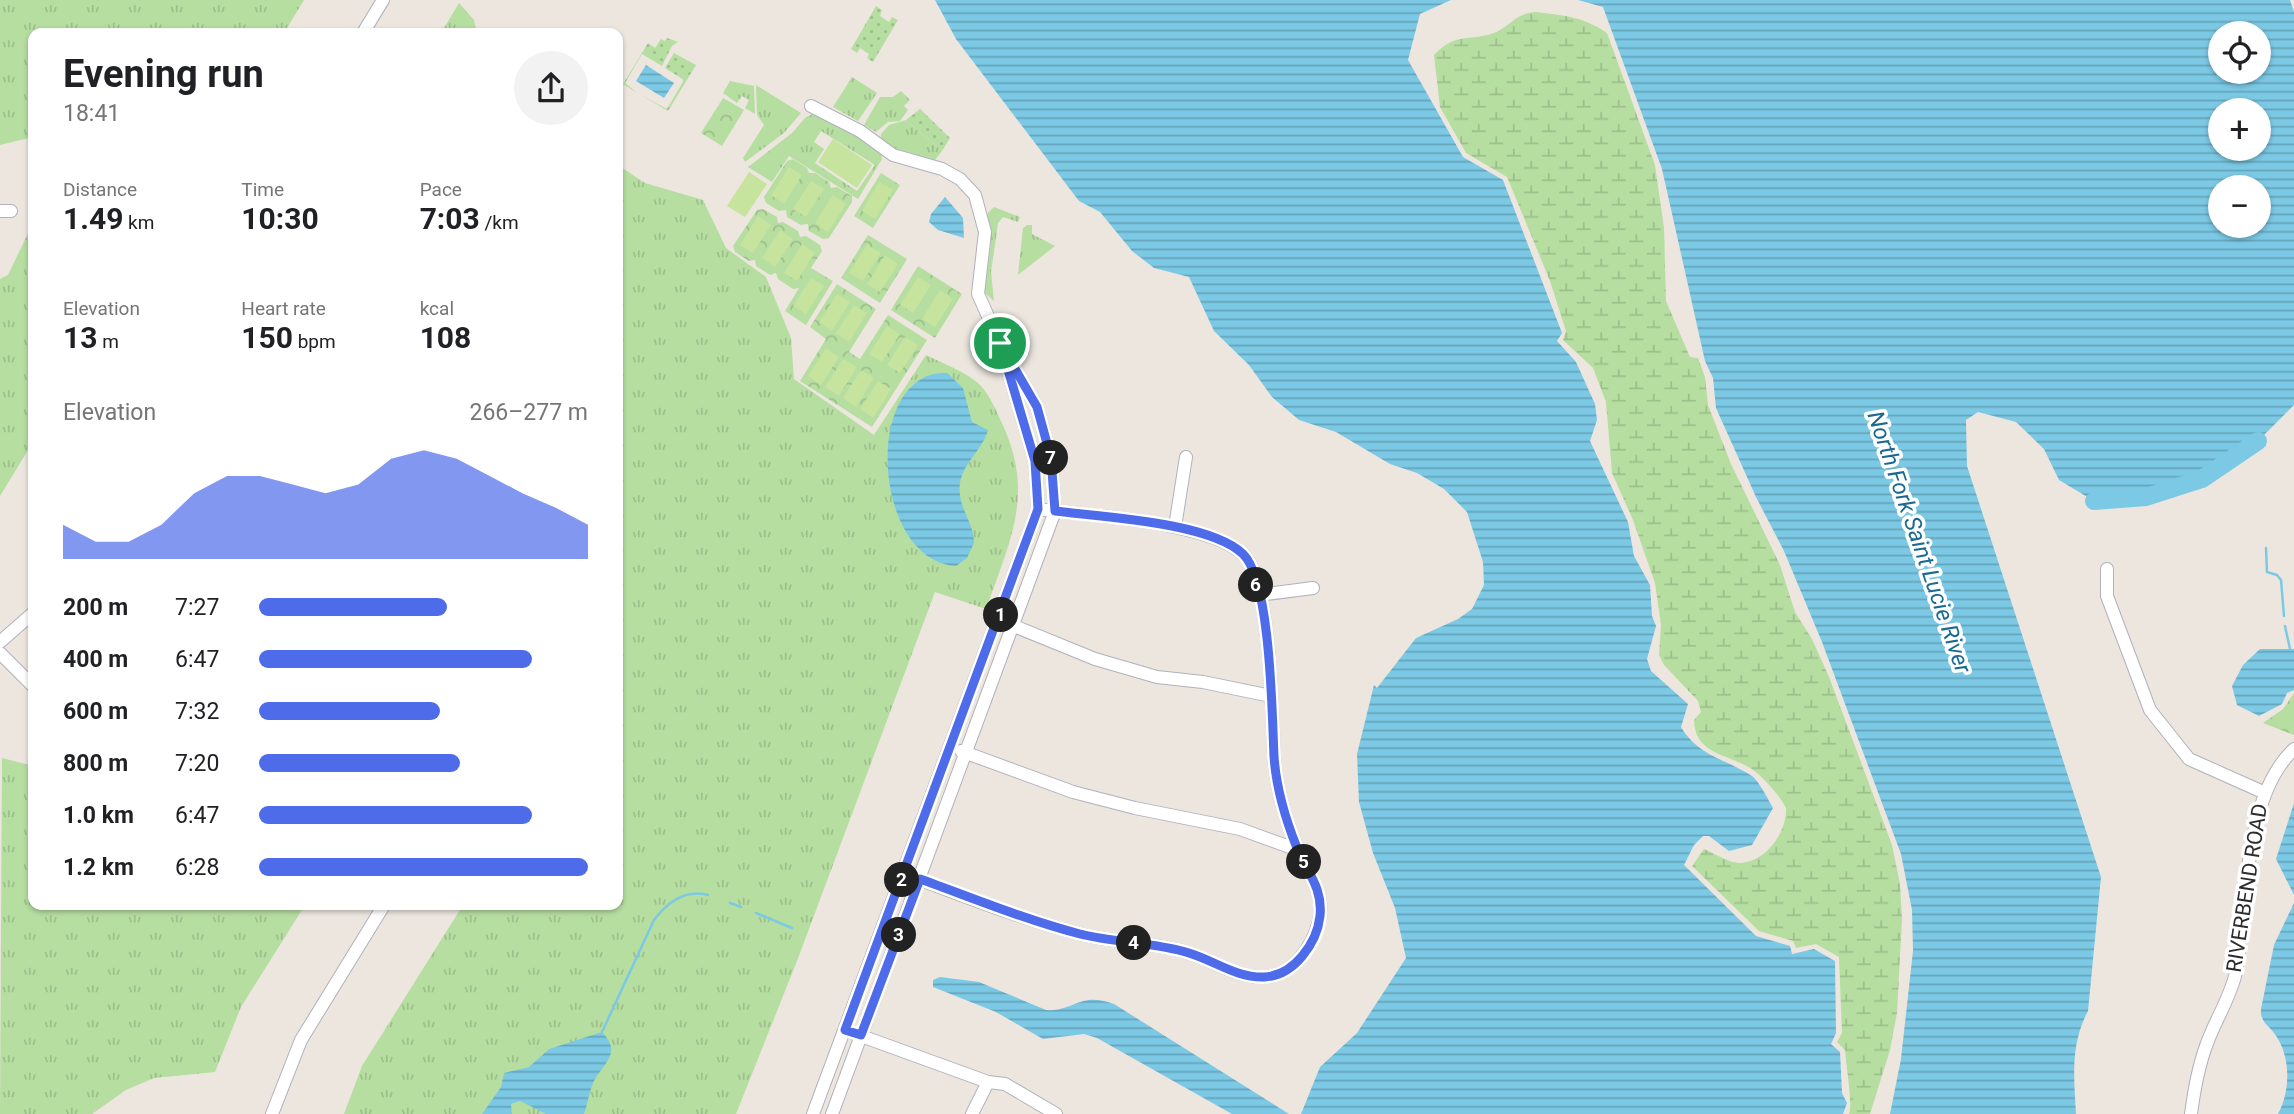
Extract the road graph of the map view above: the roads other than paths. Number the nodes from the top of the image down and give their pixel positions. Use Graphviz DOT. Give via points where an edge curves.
graph roads {
  1 [pos="383,0"];
  2 [pos="366,28"];
  3 [pos="811,106"];
  4 [pos="1000,343"];
  5 [pos="1186,457"];
  6 [pos="1038,509"];
  7 [pos="1055,511"];
  8 [pos="1175,527"];
  9 [pos="2106,569"];
  10 [pos="1313,588"];
  11 [pos="1259,595"];
  12 [pos="28,617"];
  13 [pos="999,621"];
  14 [pos="1014,626"];
  15 [pos="0,642"];
  16 [pos="0,653"];
  17 [pos="28,681"];
  18 [pos="1271,696"];
  19 [pos="951,747"];
  20 [pos="2294,749"];
  21 [pos="966,753"];
  22 [pos="2263,792"];
  23 [pos="1298,850"];
  24 [pos="905,874"];
  25 [pos="920,879"];
  26 [pos="381,910"];
  27 [pos="845,1030"];
  28 [pos="861,1035"];
  29 [pos="988,1082"];
  30 [pos="272,1114"];
  31 [pos="813,1114"];
  32 [pos="832,1114"];
  33 [pos="972,1114"];
  34 [pos="1056,1114"];
  35 [pos="2192,1114"];
  1 -- 2 [label="street"];
  3 -- 4 [label="street" via="860,131 893,155 942,169 975,195 985,232 978,294"];
  4 -- 6 [label="street" via="1035,461"];
  4 -- 7 [label="street" via="1037,407 1051,458"];
  5 -- 8 [label="street"];
  6 -- 7 [label="street"];
  6 -- 13 [label="street"];
  7 -- 8 [label="street"];
  7 -- 14 [label="street"];
  8 -- 11 [label="street" via="1236,548 1246,557"];
  9 -- 22 [label="street" via="2107,596 2150,710 2189,759"];
  10 -- 11 [label="street"];
  11 -- 18 [label="street" via="1269,649"];
  12 -- 15 [label="street"];
  13 -- 14 [label="street"];
  13 -- 19 [label="street"];
  14 -- 18 [label="street" via="1095,659 1157,677"];
  14 -- 21 [label="street"];
  16 -- 17 [label="street"];
  18 -- 23 [label="street" via="1275,767 1282,806"];
  19 -- 21 [label="street"];
  19 -- 24 [label="street"];
  20 -- 22 [label="street, RIVERBEND ROAD"];
  21 -- 23 [label="street" via="1073,792 1240,828"];
  21 -- 25 [label="street"];
  22 -- 35 [label="street, RIVERBEND ROAD" via="2235,974 2206,1047"];
  23 -- 25 [label="street" via="1322,896 1320,920 1311,944 1293,966 1267,978 1242,975 1189,953 1081,934"];
  24 -- 25 [label="street"];
  24 -- 27 [label="street"];
  25 -- 28 [label="street"];
  26 -- 30 [label="street" via="301,1040"];
  27 -- 28 [label="street"];
  27 -- 31 [label="street"];
  28 -- 29 [label="street"];
  28 -- 32 [label="street"];
  29 -- 33 [label="street"];
  29 -- 34 [label="street" via="1005,1084"];
}
